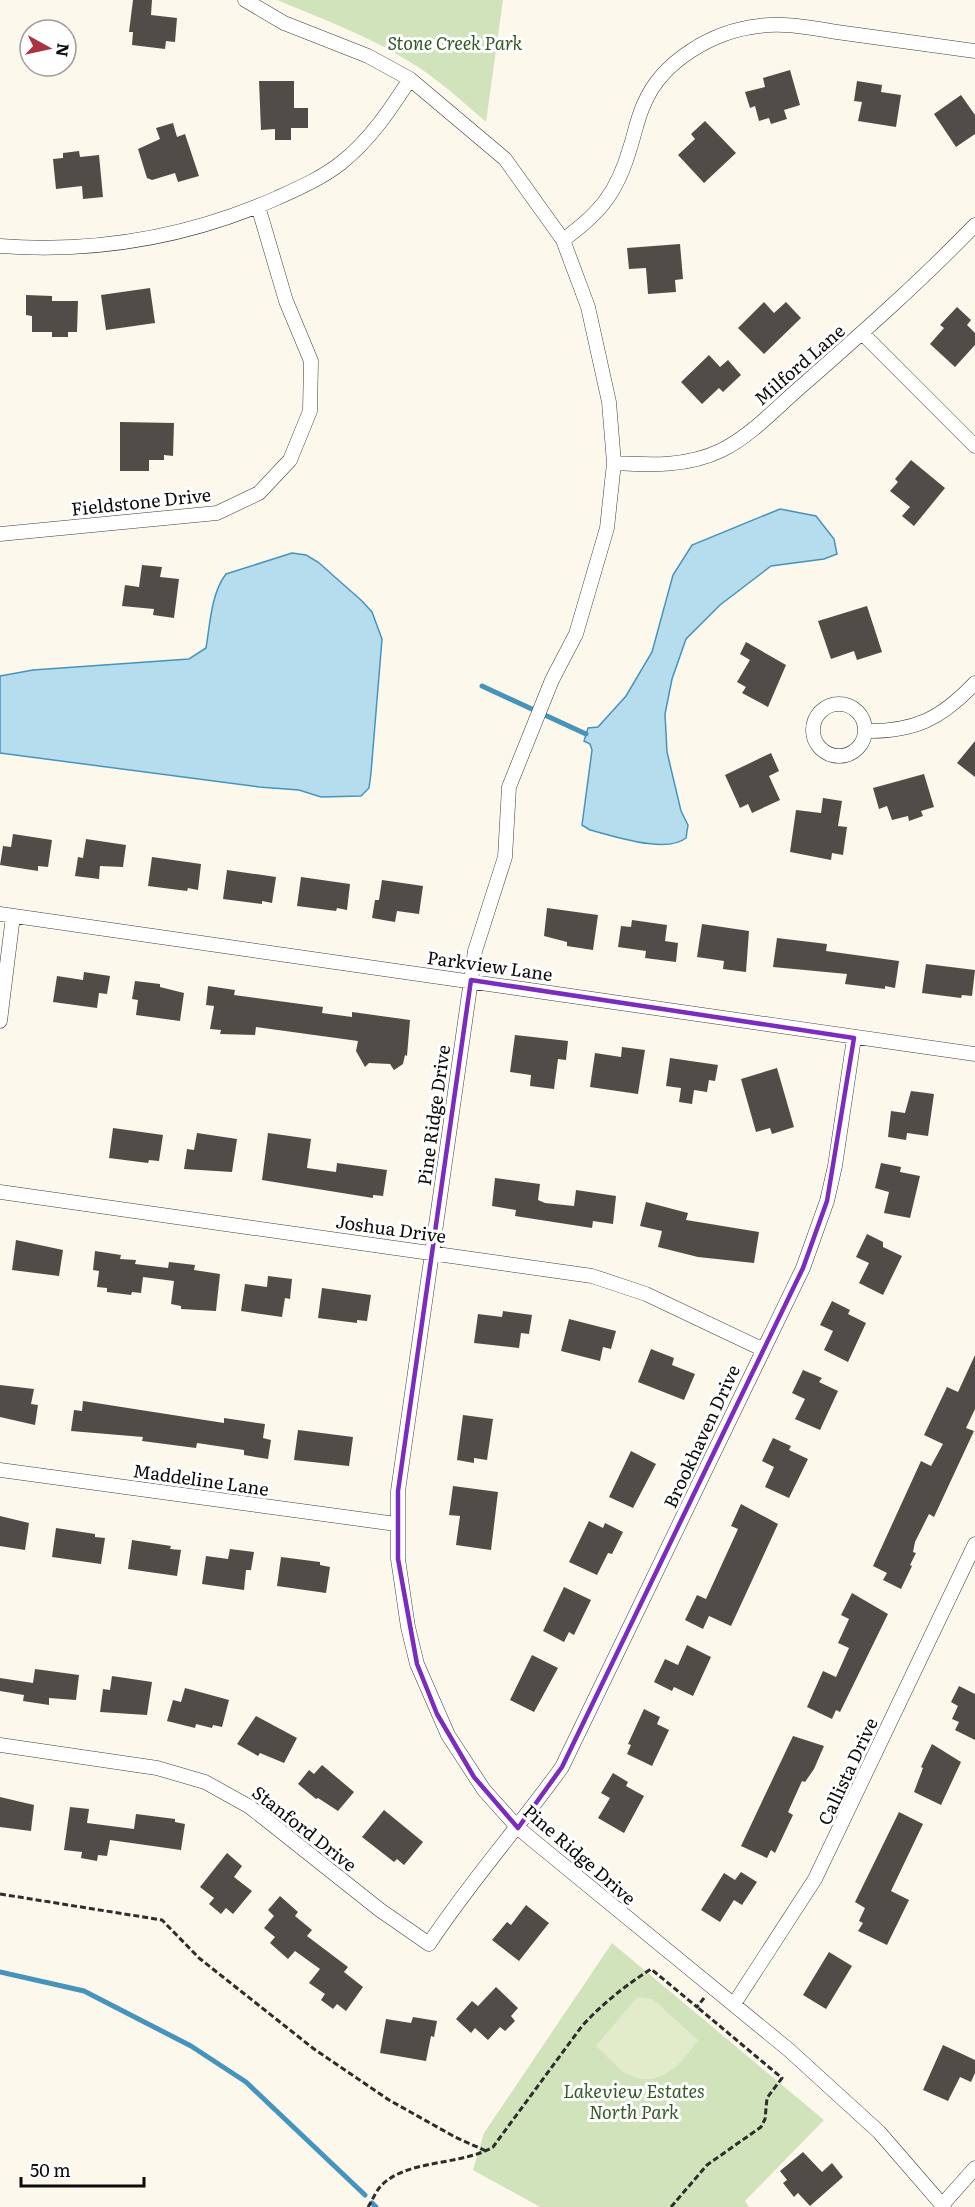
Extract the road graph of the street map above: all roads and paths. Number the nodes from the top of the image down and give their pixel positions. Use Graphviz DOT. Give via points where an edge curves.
graph roads {
  1 [pos="245,0"];
  2 [pos="975,51"];
  3 [pos="410,79"];
  4 [pos="258,206"];
  5 [pos="975,225"];
  6 [pos="563,240"];
  7 [pos="0,246"];
  8 [pos="862,333"];
  9 [pos="975,446"];
  10 [pos="614,463"];
  11 [pos="0,534"];
  12 [pos="975,683"];
  13 [pos="865,731"];
  14 [pos="7,915"];
  15 [pos="471,980"];
  16 [pos="0,1021"];
  17 [pos="854,1038"];
  18 [pos="975,1054"];
  19 [pos="0,1192"];
  20 [pos="432,1252"];
  21 [pos="762,1349"];
  22 [pos="0,1470"];
  23 [pos="396,1524"];
  24 [pos="975,1544"];
  25 [pos="0,1745"];
  26 [pos="518,1828"];
  27 [pos="0,1894"];
  28 [pos="713,1988"];
  29 [pos="734,2004"];
  30 [pos="697,2007"];
  31 [pos="486,2151"];
  32 [pos="975,2168"];
  33 [pos="943,2206"];
  34 [pos="368,2207"];
  35 [pos="671,2207"];
  1 -- 3 [label="street, Pine Ridge Drive" via="284,23 368,56"];
  2 -- 6 [label="street" via="780,24 738,30 716,38 695,49 657,80 636,122 612,195 593,217"];
  3 -- 4 [label="street" via="387,116 341,163"];
  3 -- 6 [label="street, Pine Ridge Drive" via="506,159"];
  4 -- 7 [label="street" via="153,238 99,246"];
  4 -- 11 [label="street, Fieldstone Drive" via="286,301 311,361 310,411 290,460 259,493 217,513"];
  5 -- 8 [label="street, Milford Lane"];
  6 -- 10 [label="street, Pine Ridge Drive" via="588,307 609,402"];
  8 -- 9 [label="street"];
  8 -- 10 [label="street, Milford Lane" via="745,435 722,450 668,465"];
  10 -- 15 [label="street, Pine Ridge Drive" via="607,528 576,634 552,680 509,787 505,857 475,951"];
  12 -- 13 [label="street" via="929,721 893,732"];
  14 -- 15 [label="street, Parkview Lane"];
  14 -- 16 [label="street"];
  15 -- 17 [label="street, Parkview Lane"];
  15 -- 20 [label="street, Pine Ridge Drive"];
  17 -- 18 [label="street, Parkview Lane"];
  17 -- 21 [label="street, Brookhaven Drive" via="827,1202 803,1268"];
  19 -- 20 [label="street, Joshua Drive"];
  20 -- 21 [label="street, Joshua Drive" via="608,1280"];
  20 -- 23 [label="street, Pine Ridge Drive"];
  21 -- 26 [label="street, Brookhaven Drive" via="562,1767"];
  22 -- 23 [label="street, Maddeline Lane"];
  23 -- 26 [label="street, Pine Ridge Drive" via="408,1627 427,1692 464,1762"];
  24 -- 29 [label="street, Callista Drive" via="815,1879"];
  25 -- 26 [label="street, Stanford Drive" via="157,1768 205,1782 250,1807 429,1944 452,1908"];
  26 -- 28 [label="street, Pine Ridge Drive"];
  27 -- 31 [label="path" via="162,1920 199,1958 315,2049 389,2100"];
  28 -- 29 [label="street, Pine Ridge Drive"];
  28 -- 30 [label="path"];
  29 -- 33 [label="street, Pine Ridge Drive" via="879,2132"];
  30 -- 31 [label="path" via="651,1970 625,1986 582,2026 500,2139"];
  30 -- 35 [label="path" via="782,2078 767,2098 761,2127 707,2165"];
  31 -- 34 [label="path" via="395,2177 379,2188"];
  32 -- 33 [label="street"];
}
